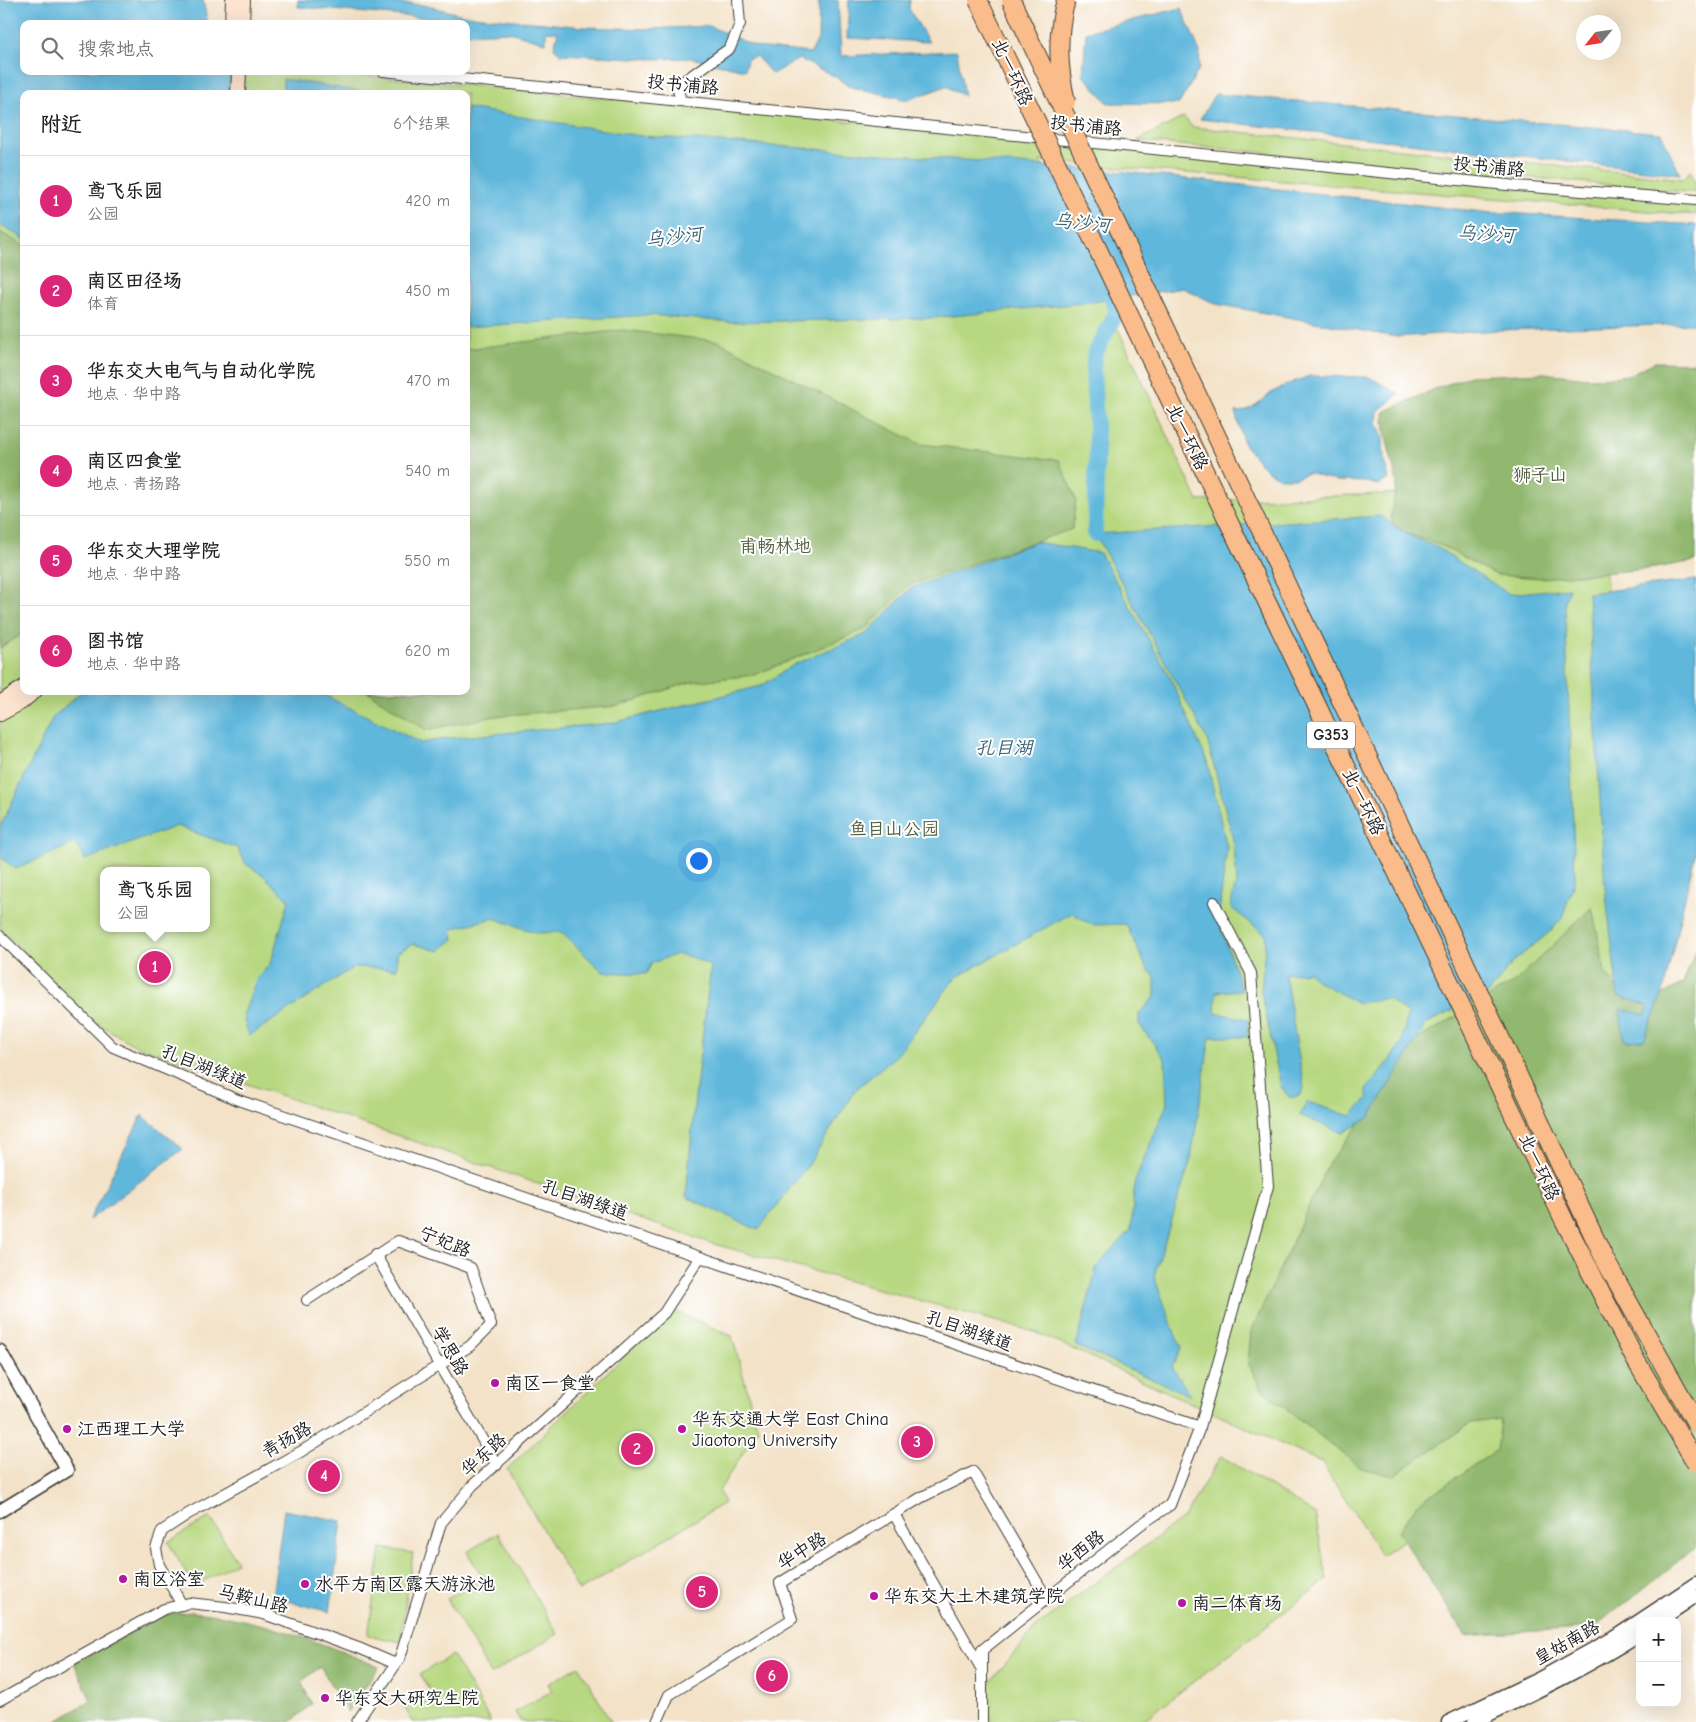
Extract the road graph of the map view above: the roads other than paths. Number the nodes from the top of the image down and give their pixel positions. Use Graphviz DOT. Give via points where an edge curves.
graph roads {
  1 [pos="233,0"];
  2 [pos="243,0"];
  3 [pos="738,0"];
  4 [pos="978,0"];
  5 [pos="1011,0"];
  6 [pos="1066,0"];
  7 [pos="232,20"];
  8 [pos="242,20"];
  9 [pos="230,75"];
  10 [pos="239,75"];
  11 [pos="423,75"];
  12 [pos="228,90"];
  13 [pos="238,90"];
  14 [pos="681,101"];
  15 [pos="1696,200"];
  16 [pos="1134,263"];
  17 [pos="20,690"];
  18 [pos="30,695"];
  19 [pos="0,703"];
  20 [pos="0,714"];
  21 [pos="1214,902"];
  22 [pos="0,936"];
  23 [pos="375,1254"];
  24 [pos="700,1257"];
  25 [pos="306,1300"];
  26 [pos="491,1325"];
  27 [pos="0,1350"];
  28 [pos="440,1365"];
  29 [pos="1696,1423"];
  30 [pos="1200,1427"];
  31 [pos="1696,1463"];
  32 [pos="497,1465"];
  33 [pos="0,1511"];
  34 [pos="894,1514"];
  35 [pos="1696,1583"];
  36 [pos="1696,1596"];
  37 [pos="1047,1599"];
  38 [pos="182,1605"];
  39 [pos="1665,1617"];
  40 [pos="1636,1637"];
  41 [pos="396,1664"];
  42 [pos="982,1670"];
  43 [pos="0,1700"];
  44 [pos="357,1722"];
  45 [pos="658,1722"];
  46 [pos="982,1722"];
  47 [pos="1448,1722"];
  48 [pos="1474,1722"];
  1 -- 7 [label="main road"];
  2 -- 8 [label="main road"];
  3 -- 14 [label="street" via="740,24 730,48 677,86"];
  4 -- 31 [label="highway, 北一环路 / G353, bridge" via="1564,1220 1635,1359"];
  5 -- 16 [label="highway, 北一环路 / G353, bridge"];
  6 -- 16 [label="highway, bridge" via="1059,39 1061,79 1067,104 1119,214"];
  9 -- 12 [label="main road"];
  10 -- 13 [label="main road"];
  11 -- 14 [label="street, 投书浦路"];
  14 -- 15 [label="street, 投书浦路" via="1517,186"];
  16 -- 29 [label="highway, 北一环路 / G353, bridge" via="1605,1260"];
  17 -- 19 [label="main road"];
  18 -- 20 [label="main road"];
  21 -- 30 [label="street, 华西路" via="1251,973 1268,1186"];
  22 -- 24 [label="street, 孔目湖绿道" via="112,1047 238,1100"];
  23 -- 25 [label="street, 宁妃路"];
  23 -- 26 [label="street, 宁妃路" via="398,1241 471,1268"];
  23 -- 28 [label="street, 学思路"];
  24 -- 30 [label="street, 孔目湖绿道"];
  24 -- 32 [label="street, 华东路" via="664,1313"];
  26 -- 28 [label="street, 青扬路" via="470,1346"];
  27 -- 33 [label="street" via="67,1470"];
  28 -- 32 [label="street, 学思路"];
  28 -- 38 [label="street, 青扬路" via="302,1451 162,1531 156,1548 159,1565"];
  30 -- 37 [label="street, 华西路" via="1170,1505"];
  32 -- 41 [label="street, 华东路" via="473,1485 441,1523"];
  34 -- 37 [label="street, 华中路" via="973,1472"];
  34 -- 42 [label="street"];
  34 -- 45 [label="street, 华中路" via="780,1583 792,1619 669,1695"];
  35 -- 47 [label="street, 皇姑南路" via="1613,1638 1538,1679"];
  36 -- 39 [label="street"];
  37 -- 42 [label="street, 华西路" via="982,1650"];
  38 -- 41 [label="street, 马鞍山路" via="225,1607 264,1614"];
  38 -- 43 [label="street, 马鞍山路" via="164,1609"];
  40 -- 48 [label="street, 皇姑南路" via="1543,1689"];
  41 -- 44 [label="street, 华东路"];
  42 -- 46 [label="street, 华西路"];
}
